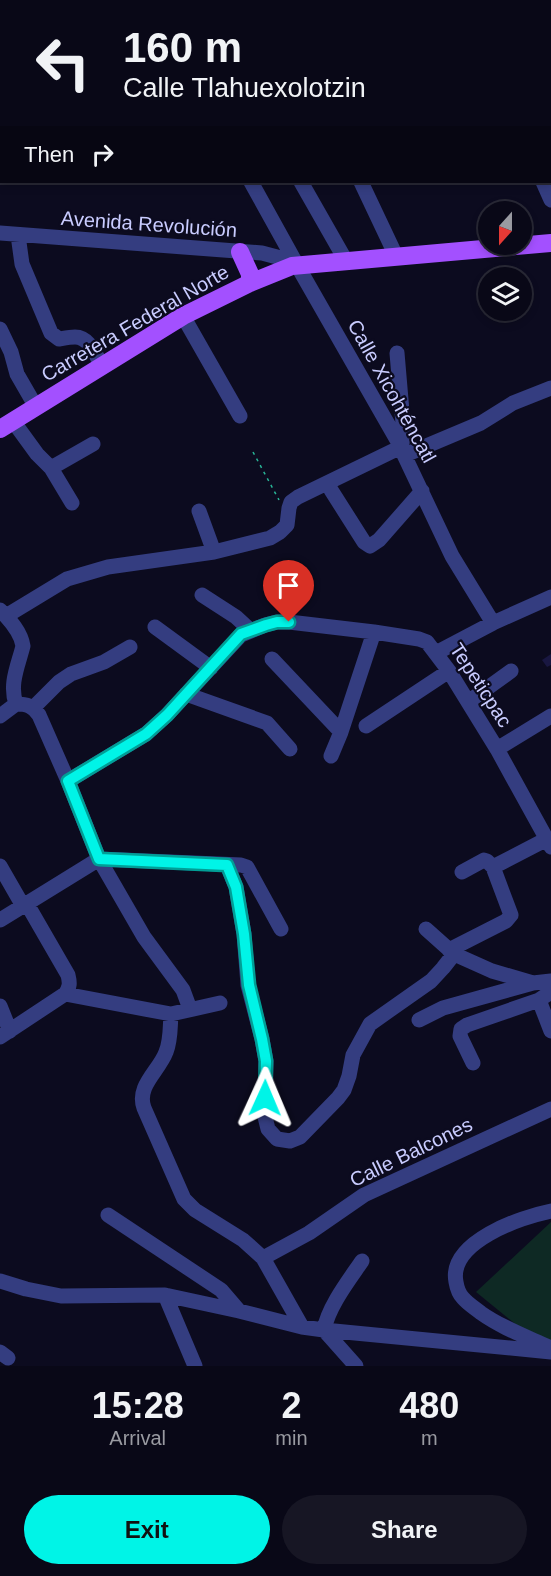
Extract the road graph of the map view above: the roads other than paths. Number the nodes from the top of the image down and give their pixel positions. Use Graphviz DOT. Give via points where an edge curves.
graph roads {
  1 [pos="252,183"];
  2 [pos="302,183"];
  3 [pos="361,183"];
  4 [pos="543,183"];
  5 [pos="551,200"];
  6 [pos="0,233"];
  7 [pos="18,235"];
  8 [pos="551,243"];
  9 [pos="240,252"];
  10 [pos="396,256"];
  11 [pos="346,261"];
  12 [pos="295,266"];
  13 [pos="249,283"];
  14 [pos="183,316"];
  15 [pos="0,329"];
  16 [pos="397,353"];
  17 [pos="102,366"];
  18 [pos="551,388"];
  19 [pos="36,407"];
  20 [pos="240,416"];
  21 [pos="7,425"];
  22 [pos="93,444"];
  23 [pos="403,451"];
  24 [pos="51,468"];
  25 [pos="331,490"];
  26 [pos="422,491"];
  27 [pos="72,502"];
  28 [pos="199,510"];
  29 [pos="214,552"];
  30 [pos="202,594"];
  31 [pos="551,597"];
  32 [pos="3,613"];
  33 [pos="493,623"];
  34 [pos="154,627"];
  35 [pos="249,630"];
  36 [pos="374,632"];
  37 [pos="130,647"];
  38 [pos="433,649"];
  39 [pos="272,659"];
  40 [pos="211,668"];
  41 [pos="449,671"];
  42 [pos="512,671"];
  43 [pos="186,694"];
  44 [pos="468,702"];
  45 [pos="16,704"];
  46 [pos="34,707"];
  47 [pos="0,716"];
  48 [pos="551,716"];
  49 [pos="366,726"];
  50 [pos="341,732"];
  51 [pos="290,749"];
  52 [pos="497,749"];
  53 [pos="331,756"];
  54 [pos="68,781"];
  55 [pos="549,843"];
  56 [pos="99,859"];
  57 [pos="227,865"];
  58 [pos="0,866"];
  59 [pos="493,867"];
  60 [pos="462,872"];
  61 [pos="25,905"];
  62 [pos="0,920"];
  63 [pos="281,929"];
  64 [pos="426,929"];
  65 [pos="451,952"];
  66 [pos="551,981"];
  67 [pos="533,982"];
  68 [pos="65,994"];
  69 [pos="545,996"];
  70 [pos="220,1003"];
  71 [pos="0,1006"];
  72 [pos="190,1009"];
  73 [pos="171,1014"];
  74 [pos="419,1020"];
  75 [pos="551,1031"];
  76 [pos="5,1034"];
  77 [pos="473,1064"];
  78 [pos="551,1109"];
  79 [pos="551,1211"];
  80 [pos="108,1215"];
  81 [pos="263,1258"];
  82 [pos="362,1261"];
  83 [pos="0,1281"];
  84 [pos="165,1295"];
  85 [pos="239,1311"];
  86 [pos="302,1327"];
  87 [pos="324,1330"];
  88 [pos="551,1350"];
  89 [pos="195,1366"];
  90 [pos="356,1366"];
  1 -- 12 [label="street, Calle Xicohténcatl"];
  2 -- 11 [label="street"];
  3 -- 10 [label="street"];
  4 -- 5 [label="street"];
  6 -- 7 [label="street, Avenida Revolución"];
  7 -- 9 [label="street, Avenida Revolución"];
  7 -- 17 [label="street" via="22,264 51,333 59,339 76,337 88,342"];
  8 -- 10 [label="main road, Carretera Federal Norte"];
  9 -- 12 [label="street, Avenida Revolución" via="270,255"];
  9 -- 13 [label="main road" via="250,274"];
  10 -- 11 [label="main road, Carretera Federal Norte"];
  11 -- 12 [label="main road, Carretera Federal Norte"];
  12 -- 13 [label="main road, Carretera Federal Norte"];
  12 -- 23 [label="street, Calle Xicohténcatl"];
  13 -- 14 [label="main road, Carretera Federal Norte"];
  14 -- 17 [label="main road, Carretera Federal Norte"];
  14 -- 20 [label="street"];
  15 -- 19 [label="street" via="17,374"];
  16 -- 23 [label="street"];
  17 -- 19 [label="main road, Carretera Federal Norte"];
  18 -- 23 [label="street" via="513,403 481,423"];
  19 -- 21 [label="main road, Carretera Federal Norte"];
  21 -- 24 [label="street"];
  22 -- 24 [label="street"];
  23 -- 26 [label="street, Calle Xicohténcatl"];
  23 -- 29 [label="street" via="297,498 291,502 287,525 270,538"];
  24 -- 27 [label="street"];
  25 -- 26 [label="street" via="363,542 370,546"];
  26 -- 33 [label="street, Calle Xicohténcatl" via="452,556"];
  28 -- 29 [label="street"];
  29 -- 32 [label="street" via="108,567 67,579"];
  30 -- 35 [label="street"];
  31 -- 33 [label="street"];
  32 -- 45 [label="street" via="20,635 23,646 13,681"];
  33 -- 38 [label="street"];
  34 -- 40 [label="street"];
  35 -- 36 [label="street" via="289,622"];
  35 -- 40 [label="street"];
  36 -- 38 [label="street" via="423,640"];
  36 -- 50 [label="street"];
  37 -- 46 [label="street" via="71,674"];
  38 -- 41 [label="street, Tepeticpac"];
  39 -- 50 [label="street"];
  40 -- 43 [label="street"];
  41 -- 44 [label="street, Tepeticpac"];
  41 -- 49 [label="street"];
  42 -- 44 [label="street"];
  43 -- 51 [label="street" via="267,723"];
  43 -- 54 [label="street" via="146,734"];
  44 -- 52 [label="street, Tepeticpac"];
  45 -- 46 [label="street"];
  45 -- 47 [label="street"];
  46 -- 54 [label="street"];
  48 -- 52 [label="street"];
  50 -- 53 [label="street"];
  52 -- 55 [label="street, Tepeticpac"];
  54 -- 56 [label="street"];
  55 -- 59 [label="street"];
  56 -- 57 [label="street"];
  56 -- 61 [label="street"];
  56 -- 72 [label="street" via="144,937 183,990"];
  57 -- 63 [label="street" via="247,867"];
  57 -- 65 [label="street" via="236,887 249,985 266,1061 265,1117 268,1129 277,1139 290,1141 300,1137 338,1098 349,1077 353,1055 370,1024 430,981 443,969"];
  58 -- 61 [label="street"];
  59 -- 60 [label="street" via="484,860"];
  59 -- 65 [label="street" via="512,912 510,917"];
  61 -- 62 [label="street"];
  61 -- 68 [label="street" via="68,975 70,982"];
  64 -- 65 [label="street"];
  65 -- 67 [label="street" via="492,971"];
  66 -- 67 [label="street"];
  67 -- 74 [label="street" via="443,1008"];
  68 -- 73 [label="street"];
  68 -- 76 [label="street"];
  69 -- 75 [label="street"];
  69 -- 77 [label="street" via="461,1029 460,1036"];
  70 -- 72 [label="street"];
  71 -- 76 [label="street"];
  72 -- 73 [label="street"];
  73 -- 81 [label="street" via="166,1054 145,1086 142,1101 184,1199"];
  78 -- 81 [label="street, Calle Balcones" via="364,1195 309,1233"];
  79 -- 88 [label="street" via="496,1230 466,1250 455,1277 461,1297 468,1303 497,1324"];
  80 -- 85 [label="street" via="221,1290"];
  81 -- 86 [label="street"];
  82 -- 87 [label="street"];
  83 -- 84 [label="street" via="61,1296"];
  84 -- 85 [label="street"];
  84 -- 89 [label="street"];
  85 -- 86 [label="street"];
  86 -- 87 [label="street"];
  87 -- 88 [label="street"];
  87 -- 90 [label="street"];
}
